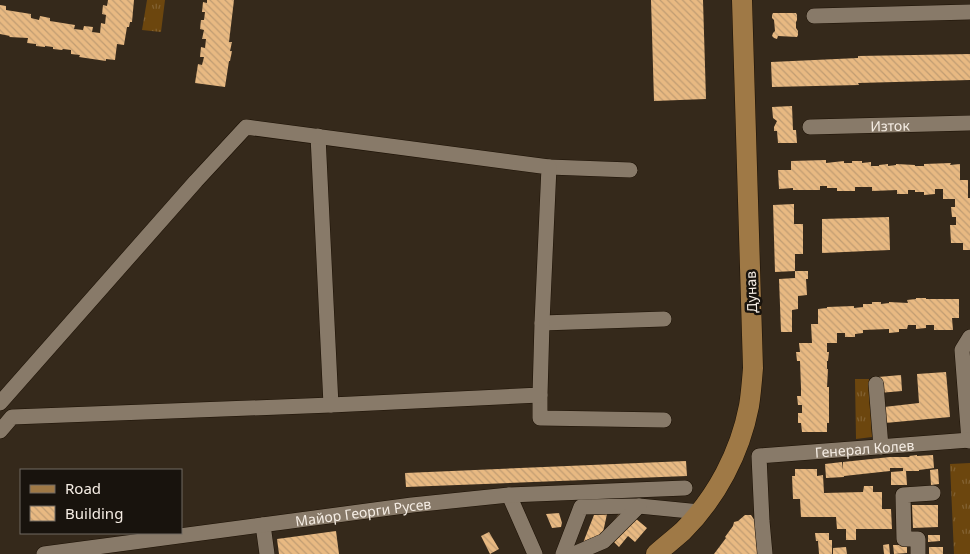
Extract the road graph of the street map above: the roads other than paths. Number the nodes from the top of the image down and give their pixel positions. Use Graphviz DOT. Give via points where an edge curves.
graph roads {
  1 [pos="742,0"];
  2 [pos="970,12"];
  3 [pos="814,16"];
  4 [pos="970,123"];
  5 [pos="810,127"];
  6 [pos="318,136"];
  7 [pos="549,167"];
  8 [pos="630,170"];
  9 [pos="664,319"];
  10 [pos="542,322"];
  11 [pos="970,337"];
  12 [pos="19,382"];
  13 [pos="876,384"];
  14 [pos="0,387"];
  15 [pos="540,395"];
  16 [pos="0,403"];
  17 [pos="330,405"];
  18 [pos="664,420"];
  19 [pos="0,431"];
  20 [pos="970,440"];
  21 [pos="881,447"];
  22 [pos="684,488"];
  23 [pos="933,493"];
  24 [pos="509,495"];
  25 [pos="639,506"];
  26 [pos="700,512"];
  27 [pos="263,525"];
  28 [pos="44,554"];
  29 [pos="267,554"];
  30 [pos="535,554"];
  31 [pos="563,554"];
  32 [pos="574,554"];
  33 [pos="656,554"];
  34 [pos="765,554"];
  35 [pos="918,554"];
  1 -- 26 [label="main road, Дунав" via="753,368 748,409 738,445 715,491"];
  2 -- 3 [label="street"];
  4 -- 5 [label="street, Изток"];
  6 -- 7 [label="street"];
  6 -- 12 [label="street" via="246,127"];
  6 -- 17 [label="street"];
  7 -- 8 [label="street"];
  7 -- 10 [label="street"];
  9 -- 10 [label="street"];
  10 -- 15 [label="street"];
  11 -- 20 [label="street" via="962,350"];
  12 -- 14 [label="street"];
  12 -- 16 [label="street"];
  13 -- 21 [label="street"];
  15 -- 17 [label="street"];
  15 -- 18 [label="street" via="540,418"];
  17 -- 19 [label="street" via="12,417"];
  20 -- 21 [label="street, Генерал Колев"];
  21 -- 34 [label="street, Генерал Колев" via="759,456"];
  22 -- 24 [label="street, Майор Георги Русев"];
  23 -- 35 [label="street" via="903,495 904,539 918,539"];
  24 -- 27 [label="street, Майор Георги Русев"];
  24 -- 30 [label="street"];
  25 -- 26 [label="street"];
  25 -- 31 [label="street" via="581,507"];
  25 -- 32 [label="street" via="604,541"];
  26 -- 33 [label="main road, Дунав"];
  27 -- 28 [label="street, Майор Георги Русев"];
  27 -- 29 [label="street"];
}
